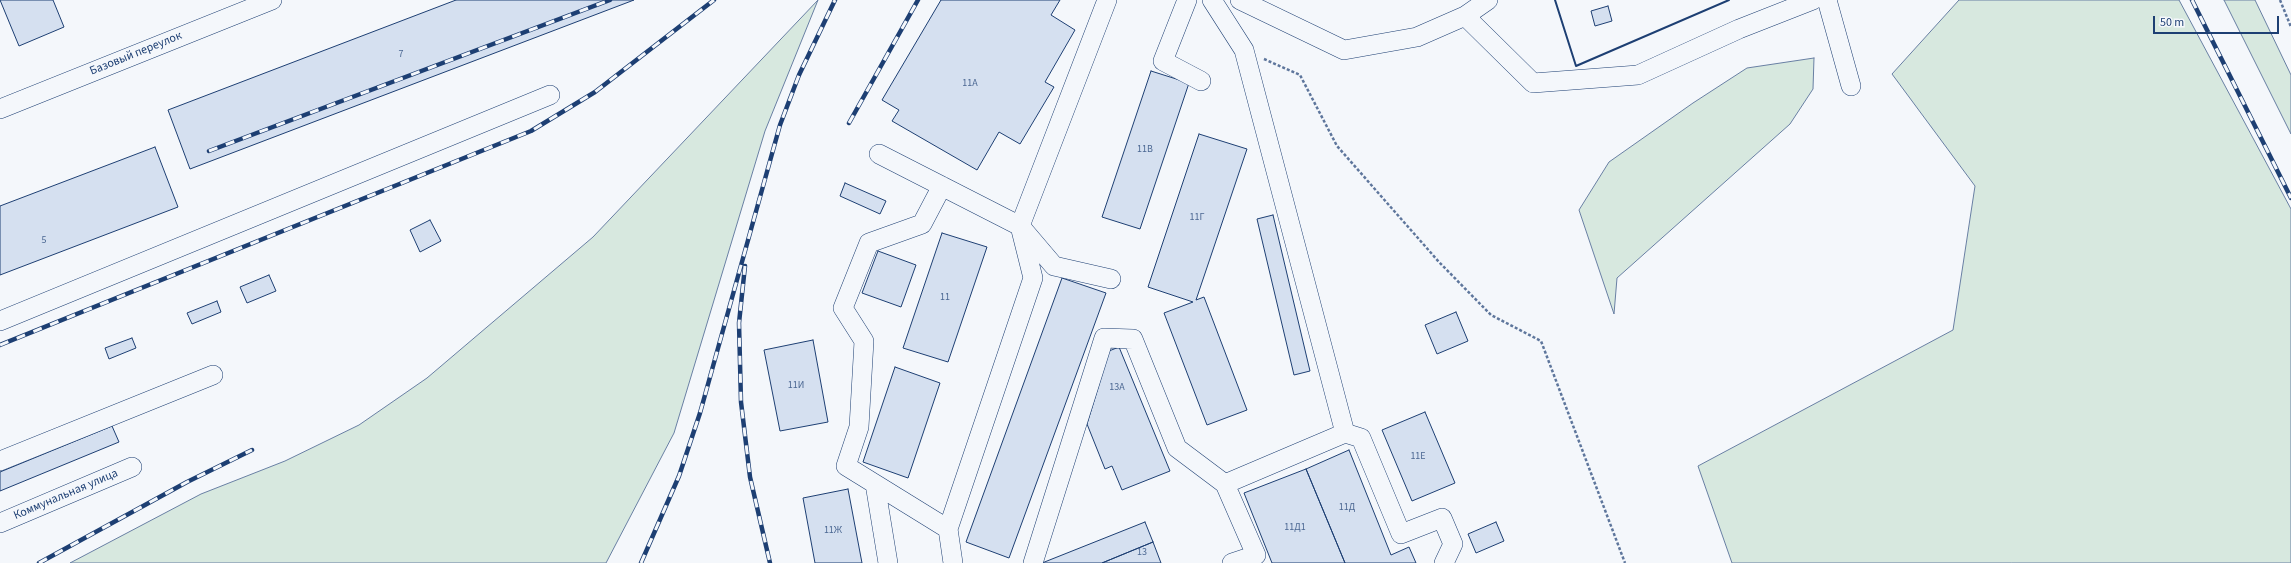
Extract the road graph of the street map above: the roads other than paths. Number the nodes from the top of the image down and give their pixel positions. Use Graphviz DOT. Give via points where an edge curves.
graph roads {
  1 [pos="272,0"];
  2 [pos="1107,0"];
  3 [pos="1188,0"];
  4 [pos="1212,0"];
  5 [pos="1240,0"];
  6 [pos="1488,0"];
  7 [pos="1813,0"];
  8 [pos="1827,0"];
  9 [pos="1465,16"];
  10 [pos="1201,81"];
  11 [pos="1851,86"];
  12 [pos="550,95"];
  13 [pos="0,109"];
  14 [pos="879,154"];
  15 [pos="942,186"];
  16 [pos="1020,226"];
  17 [pos="1111,279"];
  18 [pos="0,321"];
  19 [pos="213,375"];
  20 [pos="1345,433"];
  21 [pos="0,461"];
  22 [pos="132,467"];
  23 [pos="875,484"];
  24 [pos="1225,484"];
  25 [pos="0,523"];
  26 [pos="948,529"];
  27 [pos="1258,559"];
  28 [pos="888,563"];
  29 [pos="953,563"];
  30 [pos="1033,563"];
  31 [pos="1232,563"];
  32 [pos="1444,563"];
  1 -- 13 [label="street, Базовый переулок"];
  2 -- 16 [label="street"];
  3 -- 10 [label="street" via="1163,61"];
  4 -- 20 [label="street" via="1244,50"];
  5 -- 9 [label="street" via="1344,50 1417,36"];
  6 -- 9 [label="street"];
  7 -- 9 [label="street" via="1739,29 1638,75 1534,83"];
  8 -- 11 [label="street"];
  12 -- 18 [label="street"];
  14 -- 15 [label="street"];
  15 -- 16 [label="street"];
  15 -- 23 [label="street" via="922,224 869,243 843,308 864,341 859,427 846,466"];
  16 -- 17 [label="street" via="1054,266"];
  16 -- 26 [label="street" via="1033,278"];
  19 -- 21 [label="street"];
  20 -- 24 [label="street"];
  20 -- 32 [label="street" via="1361,438 1401,534 1442,518 1453,544"];
  22 -- 25 [label="street, Коммунальная улица"];
  23 -- 26 [label="street"];
  23 -- 28 [label="street"];
  24 -- 27 [label="street"];
  24 -- 30 [label="street" via="1177,448 1133,339 1104,338"];
  26 -- 29 [label="street"];
  27 -- 31 [label="street"];
}
